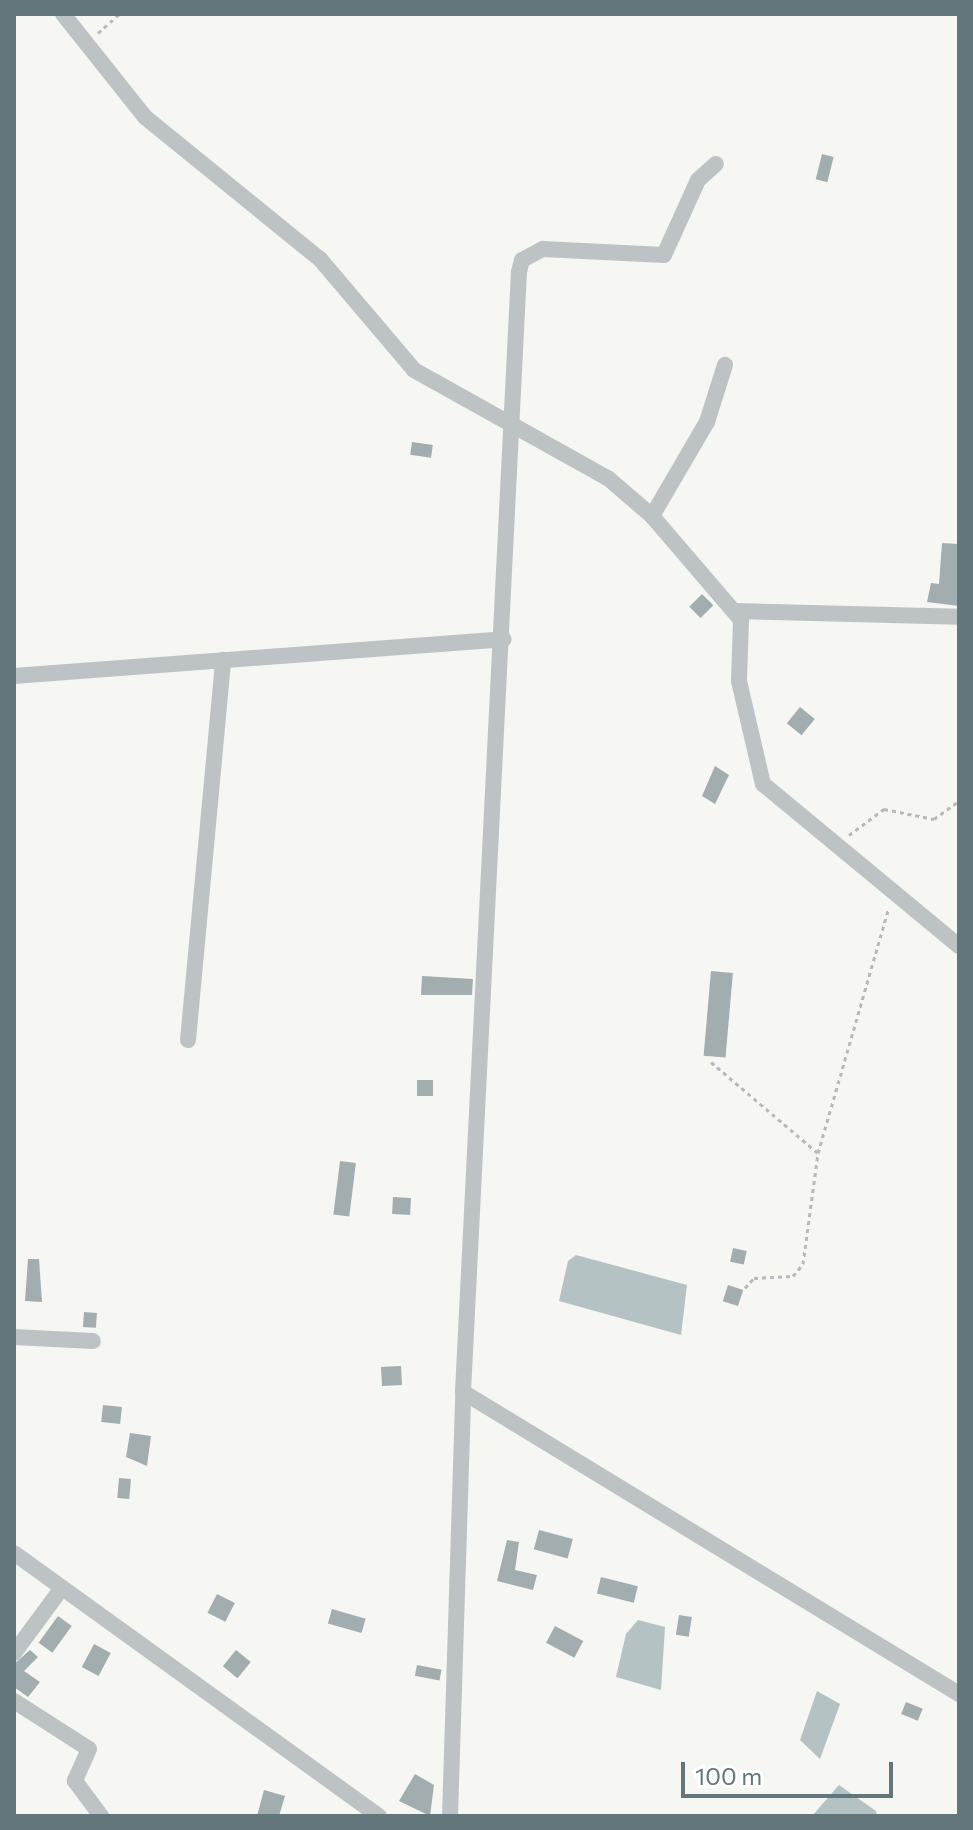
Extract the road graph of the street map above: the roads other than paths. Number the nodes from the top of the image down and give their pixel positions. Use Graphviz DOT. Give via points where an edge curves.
graph roads {
  1 [pos="63,14"];
  2 [pos="716,164"];
  3 [pos="725,365"];
  4 [pos="511,436"];
  5 [pos="652,516"];
  6 [pos="735,611"];
  7 [pos="959,617"];
  8 [pos="504,639"];
  9 [pos="223,660"];
  10 [pos="14,676"];
  11 [pos="959,946"];
  12 [pos="188,1040"];
  13 [pos="14,1337"];
  14 [pos="93,1341"];
  15 [pos="463,1392"];
  16 [pos="14,1553"];
  17 [pos="62,1588"];
  18 [pos="14,1653"];
  19 [pos="959,1694"];
  20 [pos="14,1701"];
  21 [pos="101,1816"];
  22 [pos="379,1816"];
  23 [pos="450,1816"];
  1 -- 4 [label="street" via="90,41 145,117 320,259 414,370"];
  2 -- 4 [label="street" via="698,180 664,255 543,249 522,260"];
  3 -- 5 [label="street" via="707,422"];
  4 -- 5 [label="street" via="609,479"];
  4 -- 8 [label="street"];
  5 -- 6 [label="street"];
  6 -- 7 [label="street"];
  6 -- 11 [label="street" via="753,763 763,784"];
  8 -- 9 [label="street"];
  8 -- 15 [label="street"];
  9 -- 10 [label="street"];
  9 -- 12 [label="street"];
  13 -- 14 [label="street"];
  15 -- 19 [label="street"];
  15 -- 23 [label="street"];
  16 -- 17 [label="street"];
  17 -- 18 [label="street"];
  17 -- 22 [label="street"];
  20 -- 21 [label="street" via="89,1749 75,1781"];
}
